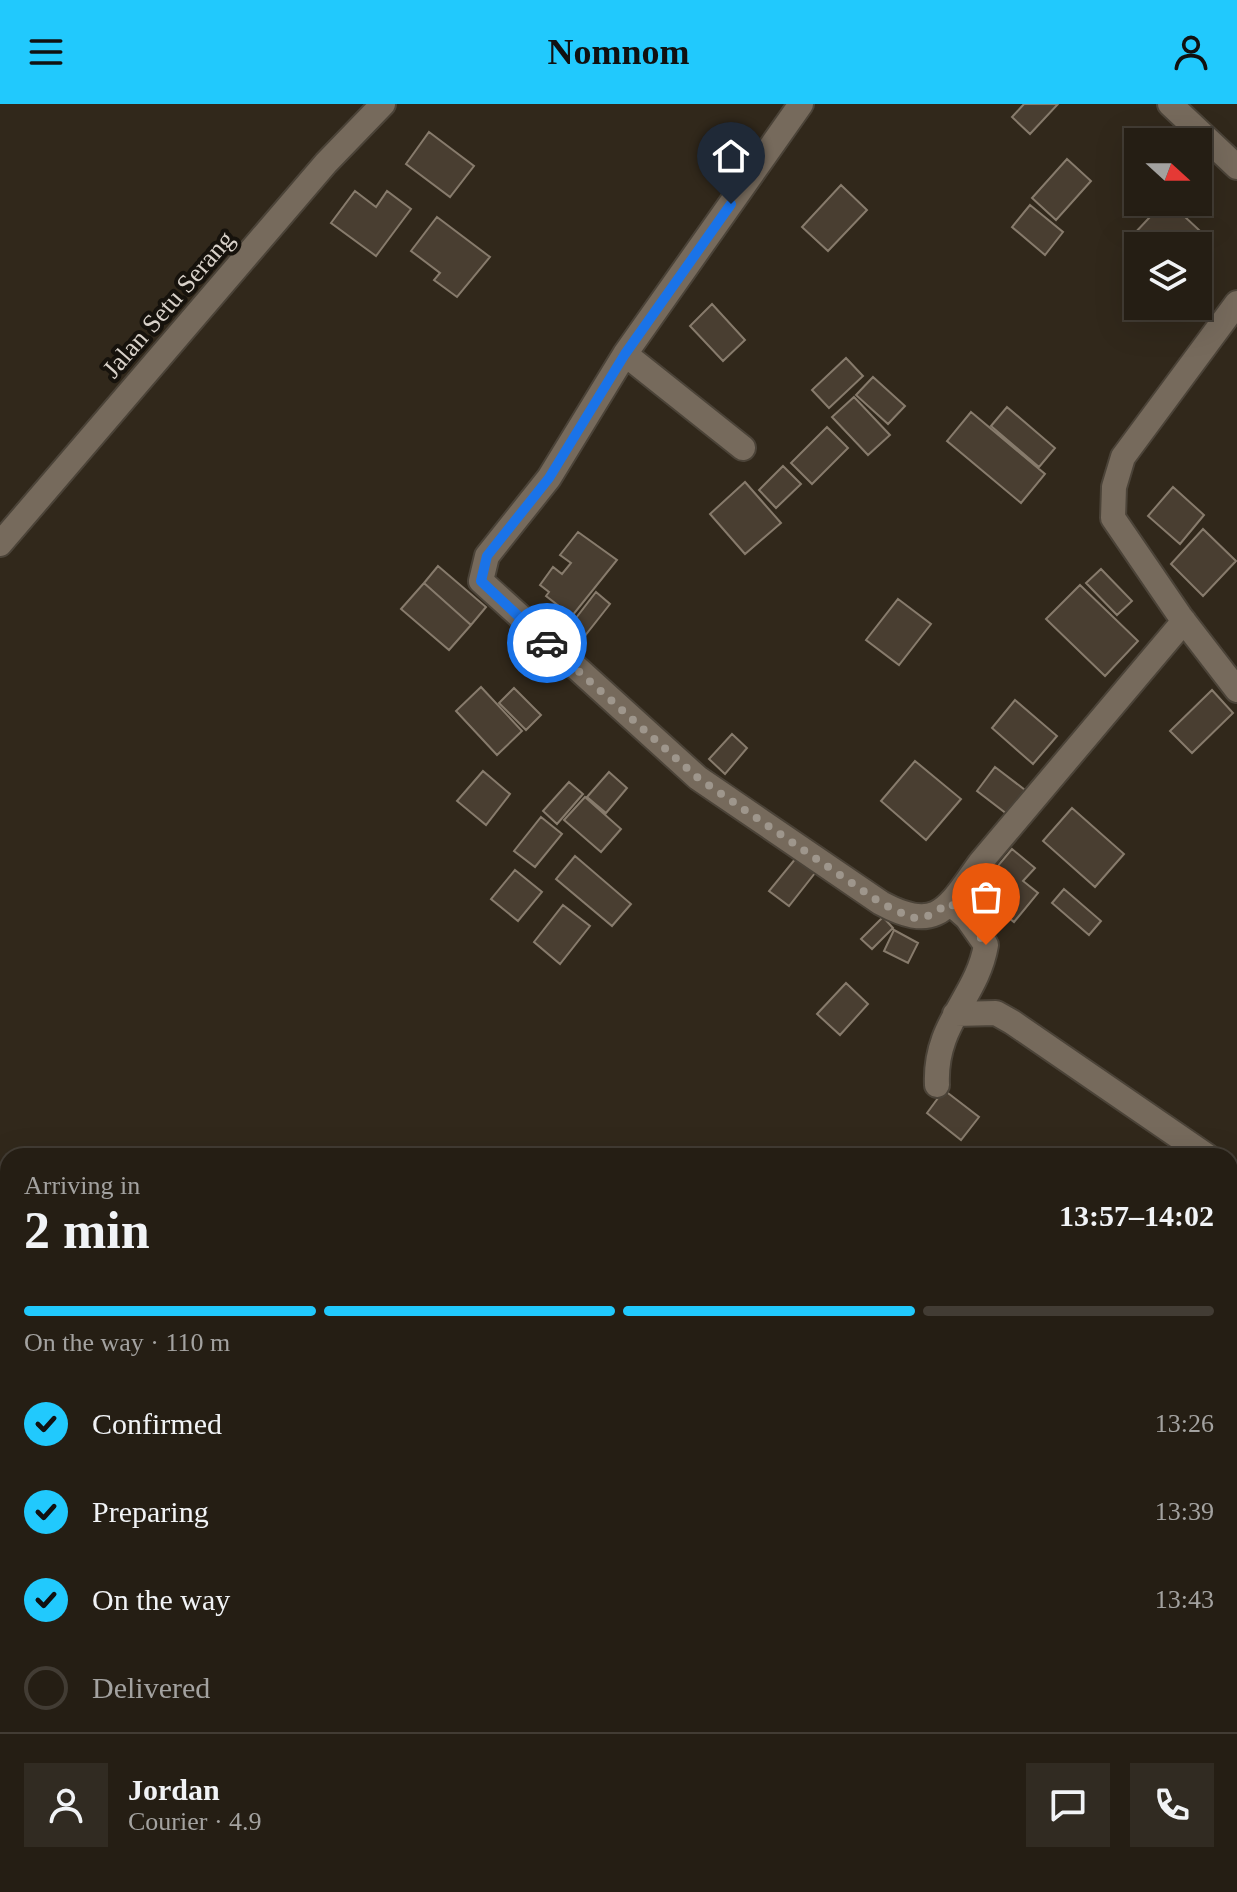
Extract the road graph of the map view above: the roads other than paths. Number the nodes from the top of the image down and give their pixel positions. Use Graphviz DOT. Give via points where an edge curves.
graph roads {
  1 [pos="383,104"];
  2 [pos="801,104"];
  3 [pos="1170,104"];
  4 [pos="1237,167"];
  5 [pos="1237,303"];
  6 [pos="625,354"];
  7 [pos="743,448"];
  8 [pos="0,544"];
  9 [pos="1184,621"];
  10 [pos="1237,690"];
  11 [pos="950,903"];
  12 [pos="955,1014"];
  13 [pos="937,1085"];
  14 [pos="1195,1148"];
  1 -- 8 [label="street, Jalan Setu Serang" via="326,163"];
  2 -- 6 [label="street"];
  3 -- 4 [label="street"];
  5 -- 9 [label="street" via="1123,457 1114,487 1113,518"];
  6 -- 7 [label="street"];
  6 -- 11 [label="street" via="549,478 487,556 481,581 698,778 787,840 902,914 926,917"];
  9 -- 10 [label="street"];
  9 -- 11 [label="street"];
  11 -- 12 [label="street" via="986,945 983,964"];
  12 -- 13 [label="street" via="941,1040"];
  12 -- 14 [label="street" via="996,1013"];
}
